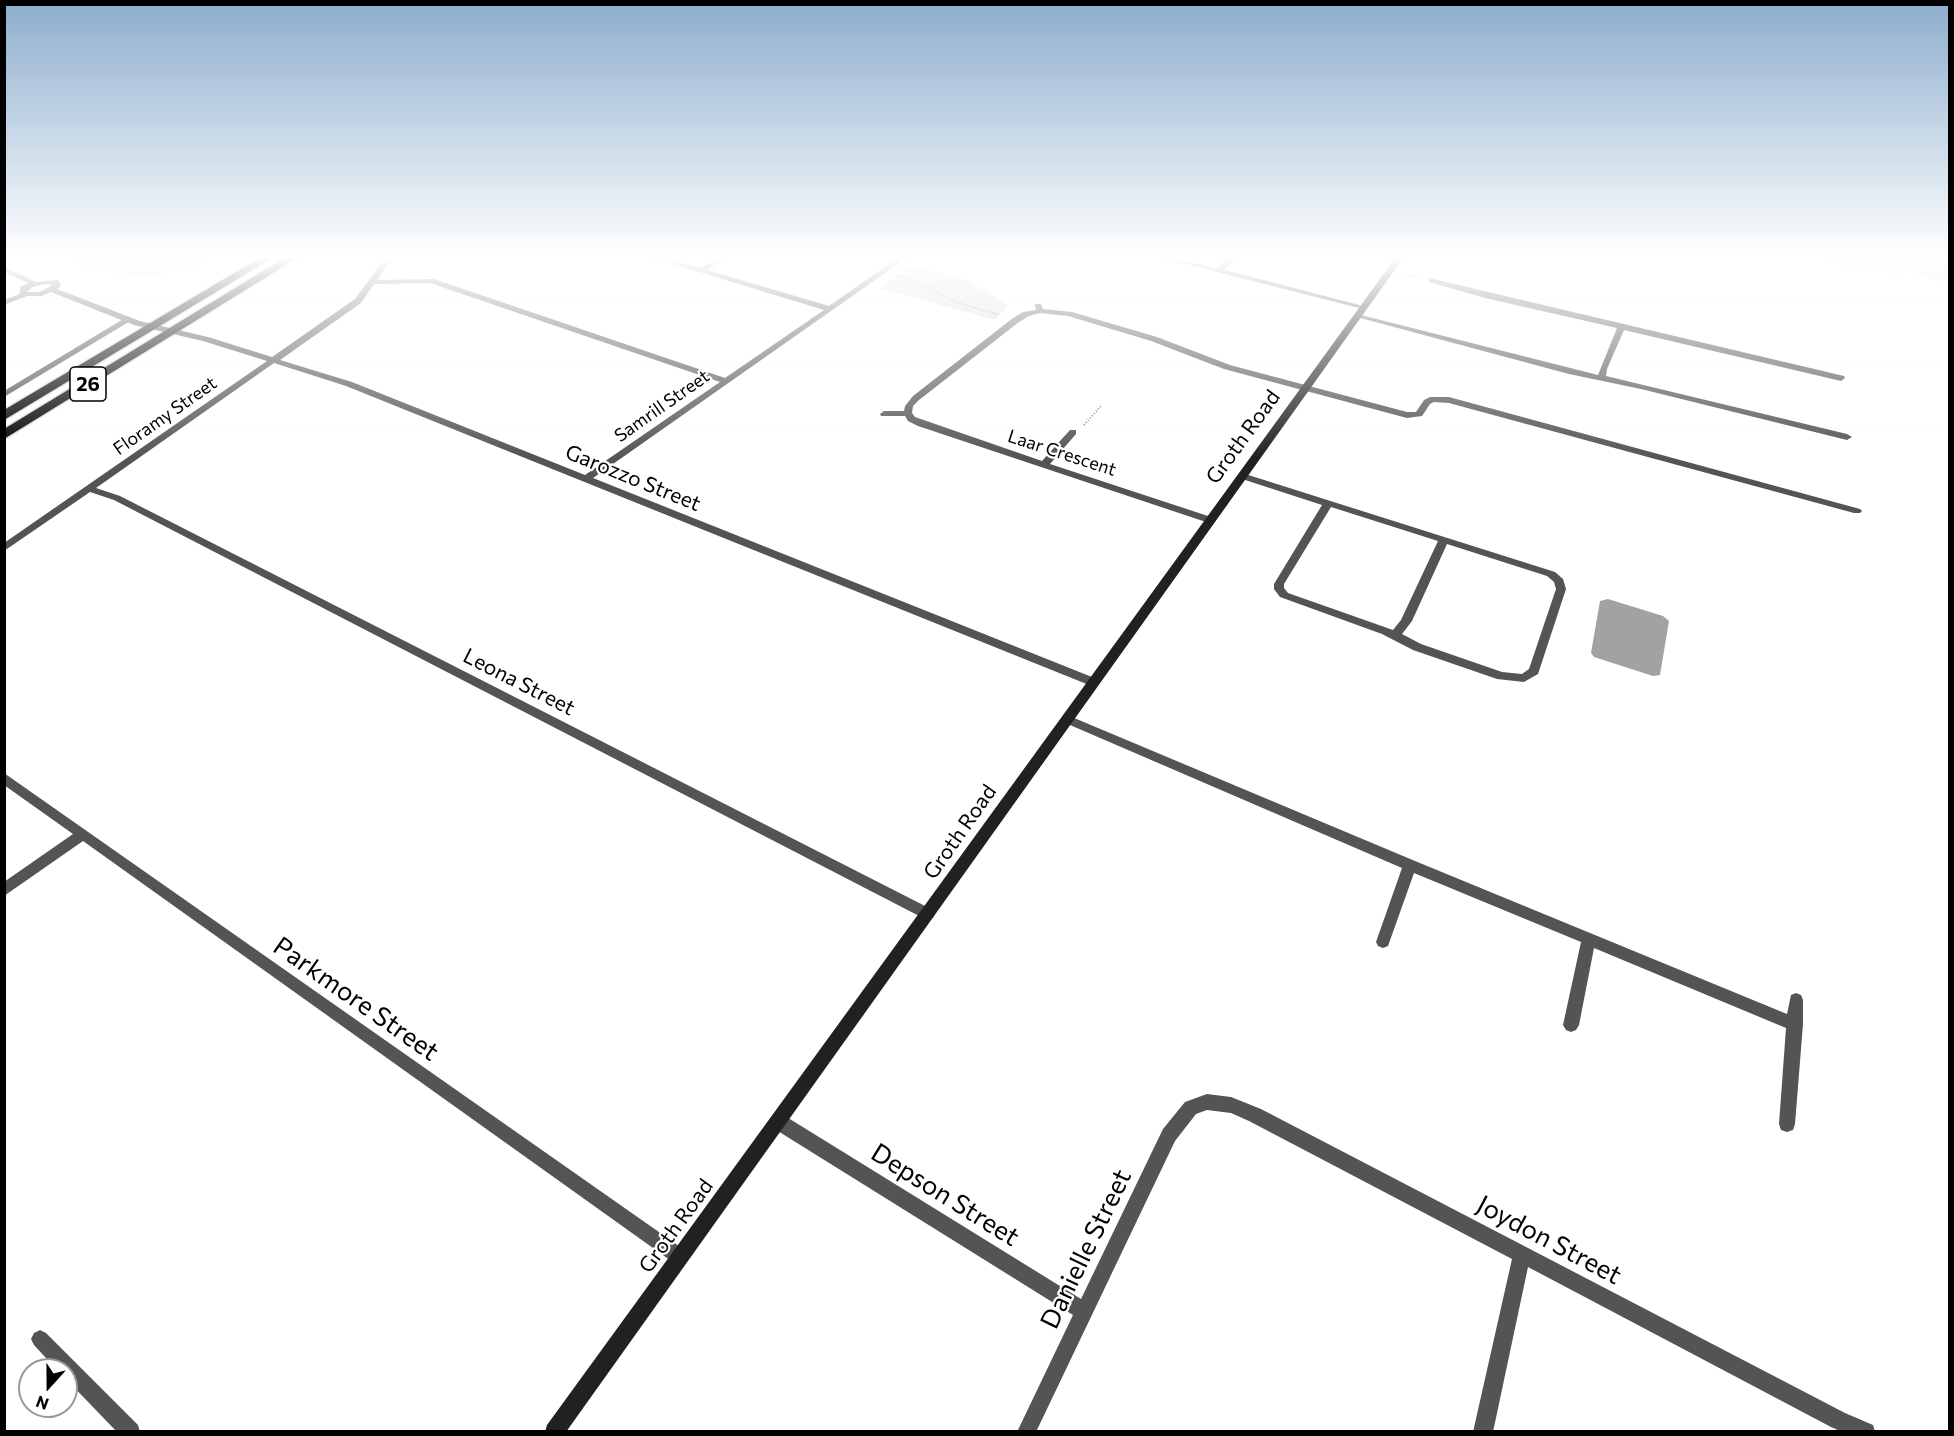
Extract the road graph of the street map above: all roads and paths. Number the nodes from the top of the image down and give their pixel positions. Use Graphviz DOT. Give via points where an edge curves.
graph roads {
  1 [pos="122,324"];
  2 [pos="141,324"];
  3 [pos="160,324"];
  4 [pos="184,324"];
  5 [pos="326,324"];
  6 [pos="558,324"];
  7 [pos="808,324"];
  8 [pos="1011,324"];
  9 [pos="1103,324"];
  10 [pos="1351,324"];
  11 [pos="1407,324"];
  12 [pos="1604,324"];
  13 [pos="153,328"];
  14 [pos="1621,328"];
  15 [pos="171,332"];
  16 [pos="274,360"];
  17 [pos="1602,378"];
  18 [pos="1841,378"];
  19 [pos="726,381"];
  20 [pos="1305,387"];
  21 [pos="4,395"];
  22 [pos="1102,405"];
  23 [pos="908,413"];
  24 [pos="884,414"];
  25 [pos="4,416"];
  26 [pos="1073,432"];
  27 [pos="4,435"];
  28 [pos="1847,437"];
  29 [pos="1044,465"];
  30 [pos="1242,476"];
  31 [pos="586,479"];
  32 [pos="89,489"];
  33 [pos="1327,505"];
  34 [pos="1857,511"];
  35 [pos="1210,520"];
  36 [pos="1443,541"];
  37 [pos="4,548"];
  38 [pos="1395,635"];
  39 [pos="1093,682"];
  40 [pos="1067,719"];
  41 [pos="4,778"];
  42 [pos="83,834"];
  43 [pos="1410,865"];
  44 [pos="4,890"];
  45 [pos="928,914"];
  46 [pos="1589,939"];
  47 [pos="1383,942"];
  48 [pos="1796,1000"];
  49 [pos="1795,1024"];
  50 [pos="1571,1025"];
  51 [pos="1206,1102"];
  52 [pos="779,1122"];
  53 [pos="1787,1124"];
  54 [pos="1522,1255"];
  55 [pos="680,1257"];
  56 [pos="1083,1311"];
  57 [pos="40,1339"];
  58 [pos="131,1431"];
  59 [pos="554,1431"];
  60 [pos="1026,1431"];
  61 [pos="1483,1431"];
  62 [pos="1866,1431"];
  1 -- 21 [label="street"];
  2 -- 13 [label="street, Garozzo Street"];
  3 -- 13 [label="highway, 26"];
  4 -- 15 [label="highway, 26"];
  5 -- 16 [label="street, Floramy Street"];
  6 -- 19 [label="street"];
  7 -- 19 [label="street, Samrill Street"];
  8 -- 23 [label="street" via="916,398"];
  9 -- 20 [label="street" via="1227,367"];
  10 -- 20 [label="street, Groth Road"];
  11 -- 17 [label="street"];
  12 -- 14 [label="street"];
  13 -- 15 [label="street, Garozzo Street"];
  13 -- 25 [label="highway, 26"];
  14 -- 17 [label="street"];
  14 -- 18 [label="street"];
  15 -- 16 [label="street, Garozzo Street"];
  15 -- 27 [label="highway, 26"];
  16 -- 31 [label="street, Garozzo Street" via="349,384"];
  16 -- 32 [label="street, Floramy Street"];
  17 -- 28 [label="street"];
  19 -- 31 [label="street, Samrill Street"];
  20 -- 30 [label="street, Groth Road"];
  20 -- 34 [label="street" via="1412,416 1419,414 1429,400 1441,398"];
  22 -- 26 [label="path"];
  23 -- 24 [label="street"];
  23 -- 29 [label="street, Laar Crescent" via="921,424"];
  26 -- 29 [label="street"];
  29 -- 35 [label="street, Laar Crescent"];
  30 -- 33 [label="street"];
  30 -- 35 [label="street, Groth Road"];
  31 -- 39 [label="street, Garozzo Street"];
  32 -- 37 [label="street, Floramy Street"];
  32 -- 45 [label="street, Leona Street" via="117,498"];
  33 -- 36 [label="street"];
  33 -- 38 [label="street" via="1279,589 1288,597"];
  35 -- 39 [label="street, Groth Road"];
  36 -- 38 [label="street" via="1406,621"];
  36 -- 38 [label="street" via="1541,569 1559,581 1561,589 1536,667 1524,678 1501,676 1417,647"];
  39 -- 40 [label="street, Groth Road"];
  40 -- 43 [label="street"];
  40 -- 45 [label="street, Groth Road"];
  41 -- 42 [label="street, Parkmore Street"];
  42 -- 44 [label="street"];
  42 -- 55 [label="street, Parkmore Street"];
  43 -- 46 [label="street"];
  43 -- 47 [label="street"];
  45 -- 52 [label="street, Groth Road"];
  46 -- 49 [label="street"];
  46 -- 50 [label="street"];
  48 -- 49 [label="street"];
  49 -- 53 [label="street"];
  51 -- 54 [label="street, Joydon Street" via="1231,1105 1255,1115"];
  51 -- 56 [label="street, Danielle Street" via="1191,1108 1175,1126"];
  52 -- 55 [label="street, Groth Road"];
  52 -- 56 [label="street, Depson Street"];
  54 -- 61 [label="street"];
  54 -- 62 [label="street, Joydon Street"];
  55 -- 59 [label="street, Groth Road"];
  56 -- 60 [label="street, Danielle Street"];
  57 -- 58 [label="street"];
}
